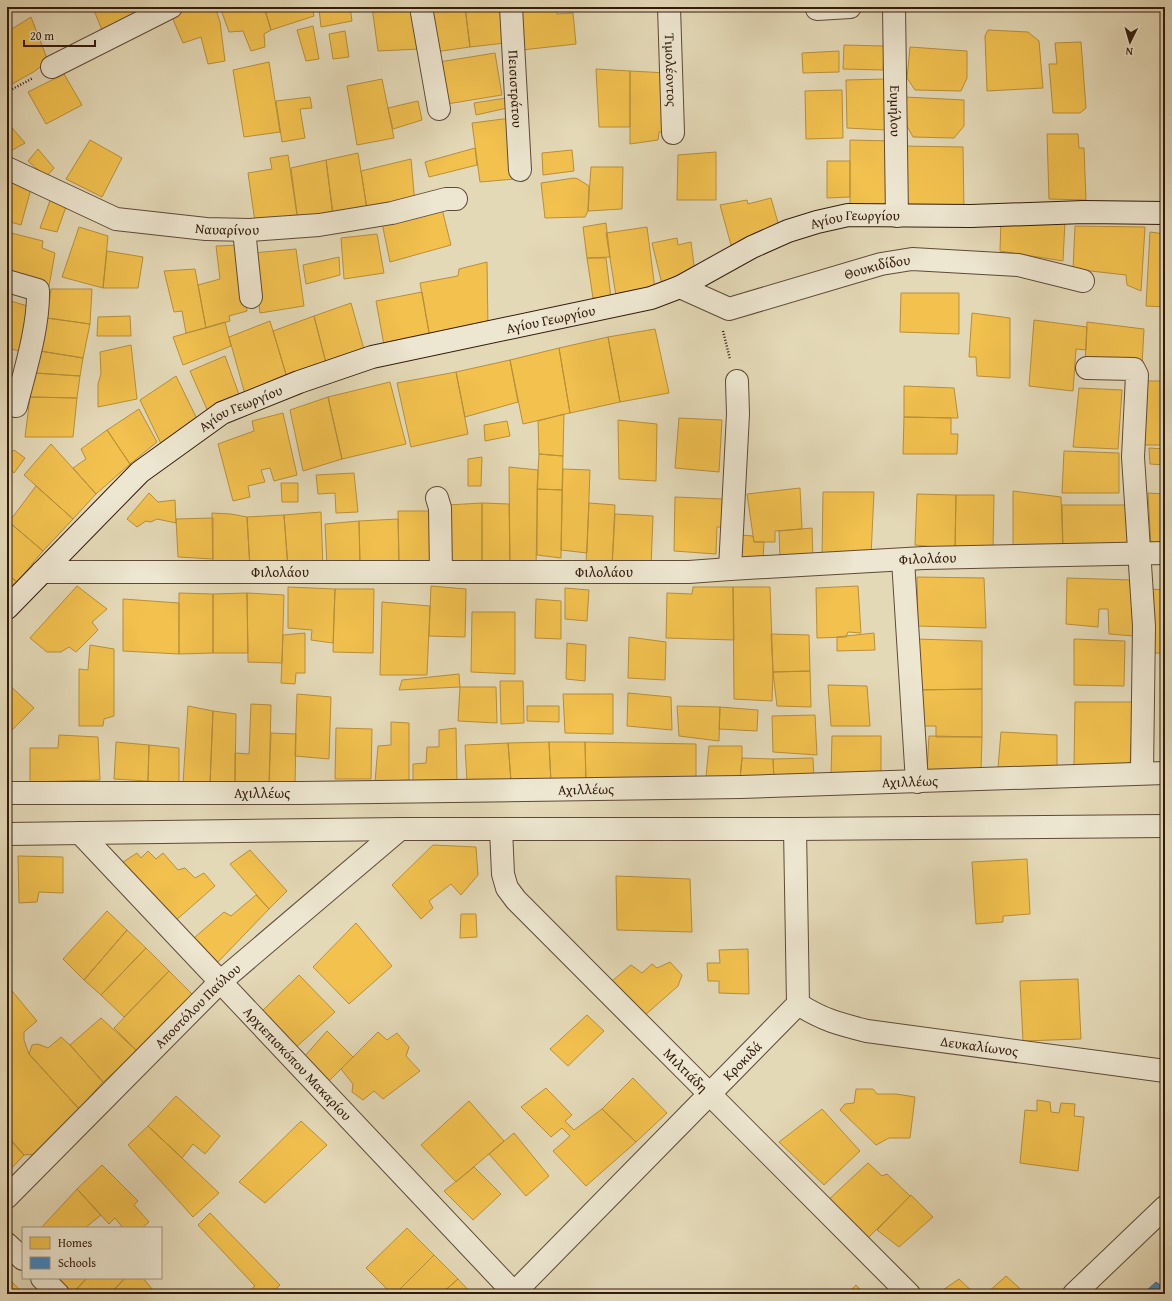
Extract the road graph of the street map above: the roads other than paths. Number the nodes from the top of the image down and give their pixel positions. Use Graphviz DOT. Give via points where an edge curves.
graph roads {
  1 [pos="171,7"];
  2 [pos="421,7"];
  3 [pos="512,7"];
  4 [pos="669,7"];
  5 [pos="850,7"];
  6 [pos="894,7"];
  7 [pos="816,9"];
  8 [pos="52,67"];
  9 [pos="438,109"];
  10 [pos="673,133"];
  11 [pos="7,168"];
  12 [pos="520,170"];
  13 [pos="456,199"];
  14 [pos="1165,213"];
  15 [pos="898,216"];
  16 [pos="244,230"];
  17 [pos="7,281"];
  18 [pos="1083,281"];
  19 [pos="680,287"];
  20 [pos="252,297"];
  21 [pos="1087,368"];
  22 [pos="737,381"];
  23 [pos="16,406"];
  24 [pos="437,498"];
  25 [pos="1139,553"];
  26 [pos="1165,553"];
  27 [pos="903,560"];
  28 [pos="730,569"];
  29 [pos="42,572"];
  30 [pos="441,572"];
  31 [pos="7,608"];
  32 [pos="1142,772"];
  33 [pos="1165,772"];
  34 [pos="917,782"];
  35 [pos="7,793"];
  36 [pos="1165,826"];
  37 [pos="400,829"];
  38 [pos="501,829"];
  39 [pos="795,829"];
  40 [pos="80,833"];
  41 [pos="7,834"];
  42 [pos="220,982"];
  43 [pos="798,1004"];
  44 [pos="1165,1072"];
  45 [pos="709,1093"];
  46 [pos="7,1197"];
  47 [pos="1165,1207"];
  48 [pos="7,1244"];
  49 [pos="22,1258"];
  50 [pos="43,1279"];
  51 [pos="58,1294"];
  52 [pos="514,1294"];
  53 [pos="908,1294"];
  54 [pos="1074,1294"];
  1 -- 8 [label="street"];
  2 -- 9 [label="street"];
  3 -- 12 [label="street, Πεισιστράτου"];
  4 -- 10 [label="street, Τιμολέοντος"];
  5 -- 7 [label="street"];
  6 -- 15 [label="street, Ευμήλου"];
  11 -- 16 [label="street, Ναυαρίνου" via="116,219 206,229"];
  13 -- 16 [label="street, Ναυαρίνου" via="446,199 355,220"];
  14 -- 15 [label="street, Αγίου Γεωργίου"];
  15 -- 19 [label="street, Αγίου Γεωργίου" via="848,216 788,231 752,247"];
  16 -- 20 [label="street"];
  17 -- 23 [label="street" via="38,290 32,339"];
  18 -- 19 [label="street, Θουκιδίδου" via="1018,265 912,259 881,264 729,309"];
  19 -- 29 [label="street, Αγίου Γεωργίου" via="651,298 372,357 222,413 140,472"];
  21 -- 25 [label="street" via="1134,369 1137,375 1133,457"];
  22 -- 28 [label="street" via="738,414"];
  24 -- 30 [label="street" via="440,508"];
  25 -- 26 [label="street, Φιλολάου"];
  25 -- 27 [label="street, Φιλολάου"];
  25 -- 32 [label="street" via="1144,626"];
  27 -- 28 [label="street, Φιλολάου"];
  27 -- 34 [label="street"];
  28 -- 30 [label="street, Φιλολάου" via="689,572"];
  29 -- 30 [label="street, Φιλολάου"];
  29 -- 31 [label="street, Αγίου Γεωργίου"];
  32 -- 33 [label="street, Αχιλλέως"];
  32 -- 34 [label="street, Αχιλλέως"];
  34 -- 35 [label="street, Αχιλλέως" via="741,788"];
  36 -- 39 [label="street"];
  37 -- 38 [label="street"];
  37 -- 40 [label="street"];
  37 -- 42 [label="street, Αποστόλου Παύλου"];
  38 -- 39 [label="street"];
  38 -- 45 [label="street, Μιλτιάδη" via="502,874 507,888 516,900"];
  39 -- 43 [label="street"];
  40 -- 41 [label="street"];
  40 -- 42 [label="street, Αρχιεπισκόπου Μακαρίου"];
  42 -- 46 [label="street, Αποστόλου Παύλου"];
  42 -- 52 [label="street, Αρχιεπισκόπου Μακαρίου"];
  43 -- 44 [label="street, Δευκαλίωνος" via="838,1024 867,1031"];
  43 -- 45 [label="street, Κροκιδά"];
  45 -- 52 [label="street, Κροκιδά"];
  45 -- 53 [label="street, Μιλτιάδη"];
  47 -- 54 [label="street"];
  48 -- 49 [label="street"];
  50 -- 51 [label="street"];
}
